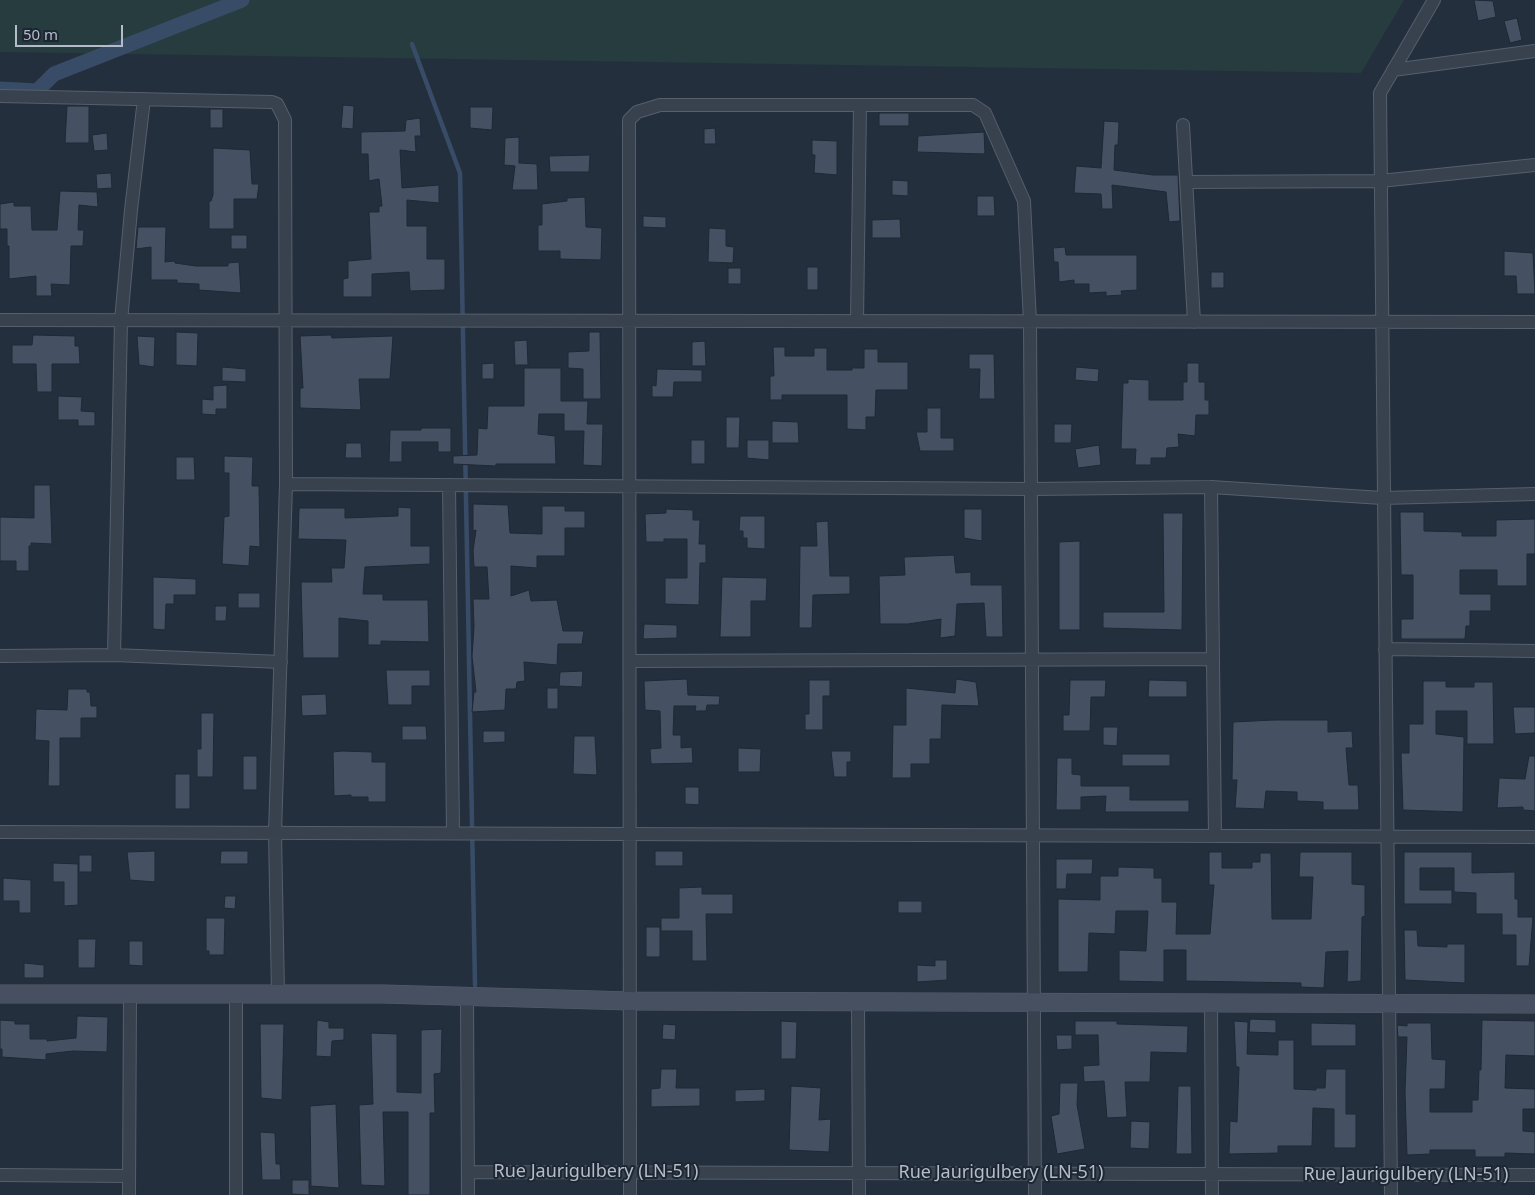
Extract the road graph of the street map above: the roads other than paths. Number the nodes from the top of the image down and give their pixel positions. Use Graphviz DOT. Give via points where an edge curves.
graph roads {
  1 [pos="1434,0"];
  2 [pos="1535,51"];
  3 [pos="1393,70"];
  4 [pos="0,96"];
  5 [pos="144,99"];
  6 [pos="860,106"];
  7 [pos="1183,125"];
  8 [pos="1535,165"];
  9 [pos="1380,181"];
  10 [pos="1186,182"];
  11 [pos="0,320"];
  12 [pos="121,321"];
  13 [pos="285,321"];
  14 [pos="629,321"];
  15 [pos="857,321"];
  16 [pos="1030,322"];
  17 [pos="1194,322"];
  18 [pos="1382,322"];
  19 [pos="1535,322"];
  20 [pos="286,484"];
  21 [pos="449,485"];
  22 [pos="630,485"];
  23 [pos="1211,487"];
  24 [pos="1031,489"];
  25 [pos="1535,494"];
  26 [pos="1382,498"];
  27 [pos="1385,649"];
  28 [pos="1535,651"];
  29 [pos="0,656"];
  30 [pos="114,656"];
  31 [pos="1213,659"];
  32 [pos="1032,660"];
  33 [pos="281,662"];
  34 [pos="630,662"];
  35 [pos="0,832"];
  36 [pos="453,833"];
  37 [pos="275,834"];
  38 [pos="630,834"];
  39 [pos="1033,835"];
  40 [pos="1215,836"];
  41 [pos="1387,836"];
  42 [pos="1535,837"];
  43 [pos="0,994"];
  44 [pos="130,994"];
  45 [pos="236,994"];
  46 [pos="278,994"];
  47 [pos="467,996"];
  48 [pos="630,1001"];
  49 [pos="858,1001"];
  50 [pos="1034,1002"];
  51 [pos="1211,1002"];
  52 [pos="1389,1002"];
  53 [pos="1535,1004"];
  54 [pos="468,1172"];
  55 [pos="630,1172"];
  56 [pos="859,1173"];
  57 [pos="1035,1173"];
  58 [pos="1212,1174"];
  59 [pos="1390,1174"];
  60 [pos="0,1175"];
  61 [pos="1535,1175"];
  62 [pos="129,1176"];
  63 [pos="129,1195"];
  64 [pos="236,1195"];
  65 [pos="468,1195"];
  66 [pos="630,1195"];
  67 [pos="859,1195"];
  68 [pos="1035,1195"];
  69 [pos="1212,1195"];
  70 [pos="1390,1195"];
  1 -- 3 [label="street"];
  2 -- 3 [label="street"];
  3 -- 9 [label="street" via="1380,93"];
  4 -- 5 [label="street"];
  5 -- 12 [label="street"];
  5 -- 13 [label="street" via="277,104 285,120"];
  6 -- 14 [label="street" via="660,105 637,112 629,120"];
  6 -- 15 [label="street"];
  6 -- 16 [label="street" via="973,105 985,113 1024,201"];
  7 -- 10 [label="street"];
  8 -- 9 [label="street"];
  9 -- 10 [label="street"];
  9 -- 18 [label="street"];
  10 -- 17 [label="street"];
  11 -- 12 [label="street"];
  12 -- 13 [label="street"];
  12 -- 30 [label="street"];
  13 -- 14 [label="street"];
  13 -- 20 [label="street"];
  14 -- 15 [label="street"];
  14 -- 22 [label="street"];
  15 -- 16 [label="street"];
  16 -- 17 [label="street"];
  16 -- 24 [label="street"];
  17 -- 18 [label="street"];
  18 -- 19 [label="street"];
  18 -- 26 [label="street"];
  20 -- 21 [label="street"];
  20 -- 33 [label="street"];
  21 -- 22 [label="street"];
  21 -- 36 [label="street"];
  22 -- 24 [label="street"];
  22 -- 34 [label="street"];
  23 -- 24 [label="street"];
  23 -- 26 [label="street"];
  23 -- 31 [label="street"];
  24 -- 32 [label="street"];
  25 -- 26 [label="street"];
  26 -- 27 [label="street"];
  27 -- 28 [label="street"];
  27 -- 41 [label="street"];
  29 -- 30 [label="street"];
  30 -- 33 [label="street"];
  31 -- 32 [label="street"];
  31 -- 40 [label="street"];
  32 -- 34 [label="street"];
  32 -- 39 [label="street"];
  33 -- 37 [label="street"];
  34 -- 38 [label="street"];
  35 -- 37 [label="street"];
  36 -- 37 [label="street"];
  36 -- 38 [label="street"];
  37 -- 46 [label="street"];
  38 -- 39 [label="street"];
  38 -- 48 [label="street"];
  39 -- 40 [label="street"];
  39 -- 50 [label="street"];
  40 -- 41 [label="street"];
  41 -- 42 [label="street"];
  41 -- 52 [label="street"];
  43 -- 44 [label="street"];
  44 -- 45 [label="street"];
  44 -- 62 [label="street"];
  45 -- 46 [label="street"];
  45 -- 64 [label="street"];
  46 -- 47 [label="street"];
  47 -- 48 [label="street"];
  47 -- 54 [label="street"];
  48 -- 49 [label="street"];
  48 -- 55 [label="street"];
  49 -- 50 [label="street"];
  49 -- 56 [label="street"];
  50 -- 51 [label="street"];
  50 -- 57 [label="street"];
  51 -- 52 [label="street"];
  51 -- 58 [label="street"];
  52 -- 53 [label="street"];
  52 -- 59 [label="street"];
  54 -- 55 [label="street, Rue Jaurigulbery (LN-51)"];
  54 -- 65 [label="street"];
  55 -- 56 [label="street, Rue Jaurigulbery (LN-51)"];
  55 -- 66 [label="street"];
  56 -- 57 [label="street, Rue Jaurigulbery (LN-51)"];
  56 -- 67 [label="street"];
  57 -- 58 [label="street, Rue Jaurigulbery (LN-51)"];
  57 -- 68 [label="street"];
  58 -- 59 [label="street, Rue Jaurigulbery (LN-51)"];
  58 -- 69 [label="street"];
  59 -- 61 [label="street, Rue Jaurigulbery (LN-51)"];
  59 -- 70 [label="street"];
  60 -- 62 [label="street"];
  62 -- 63 [label="street"];
}
